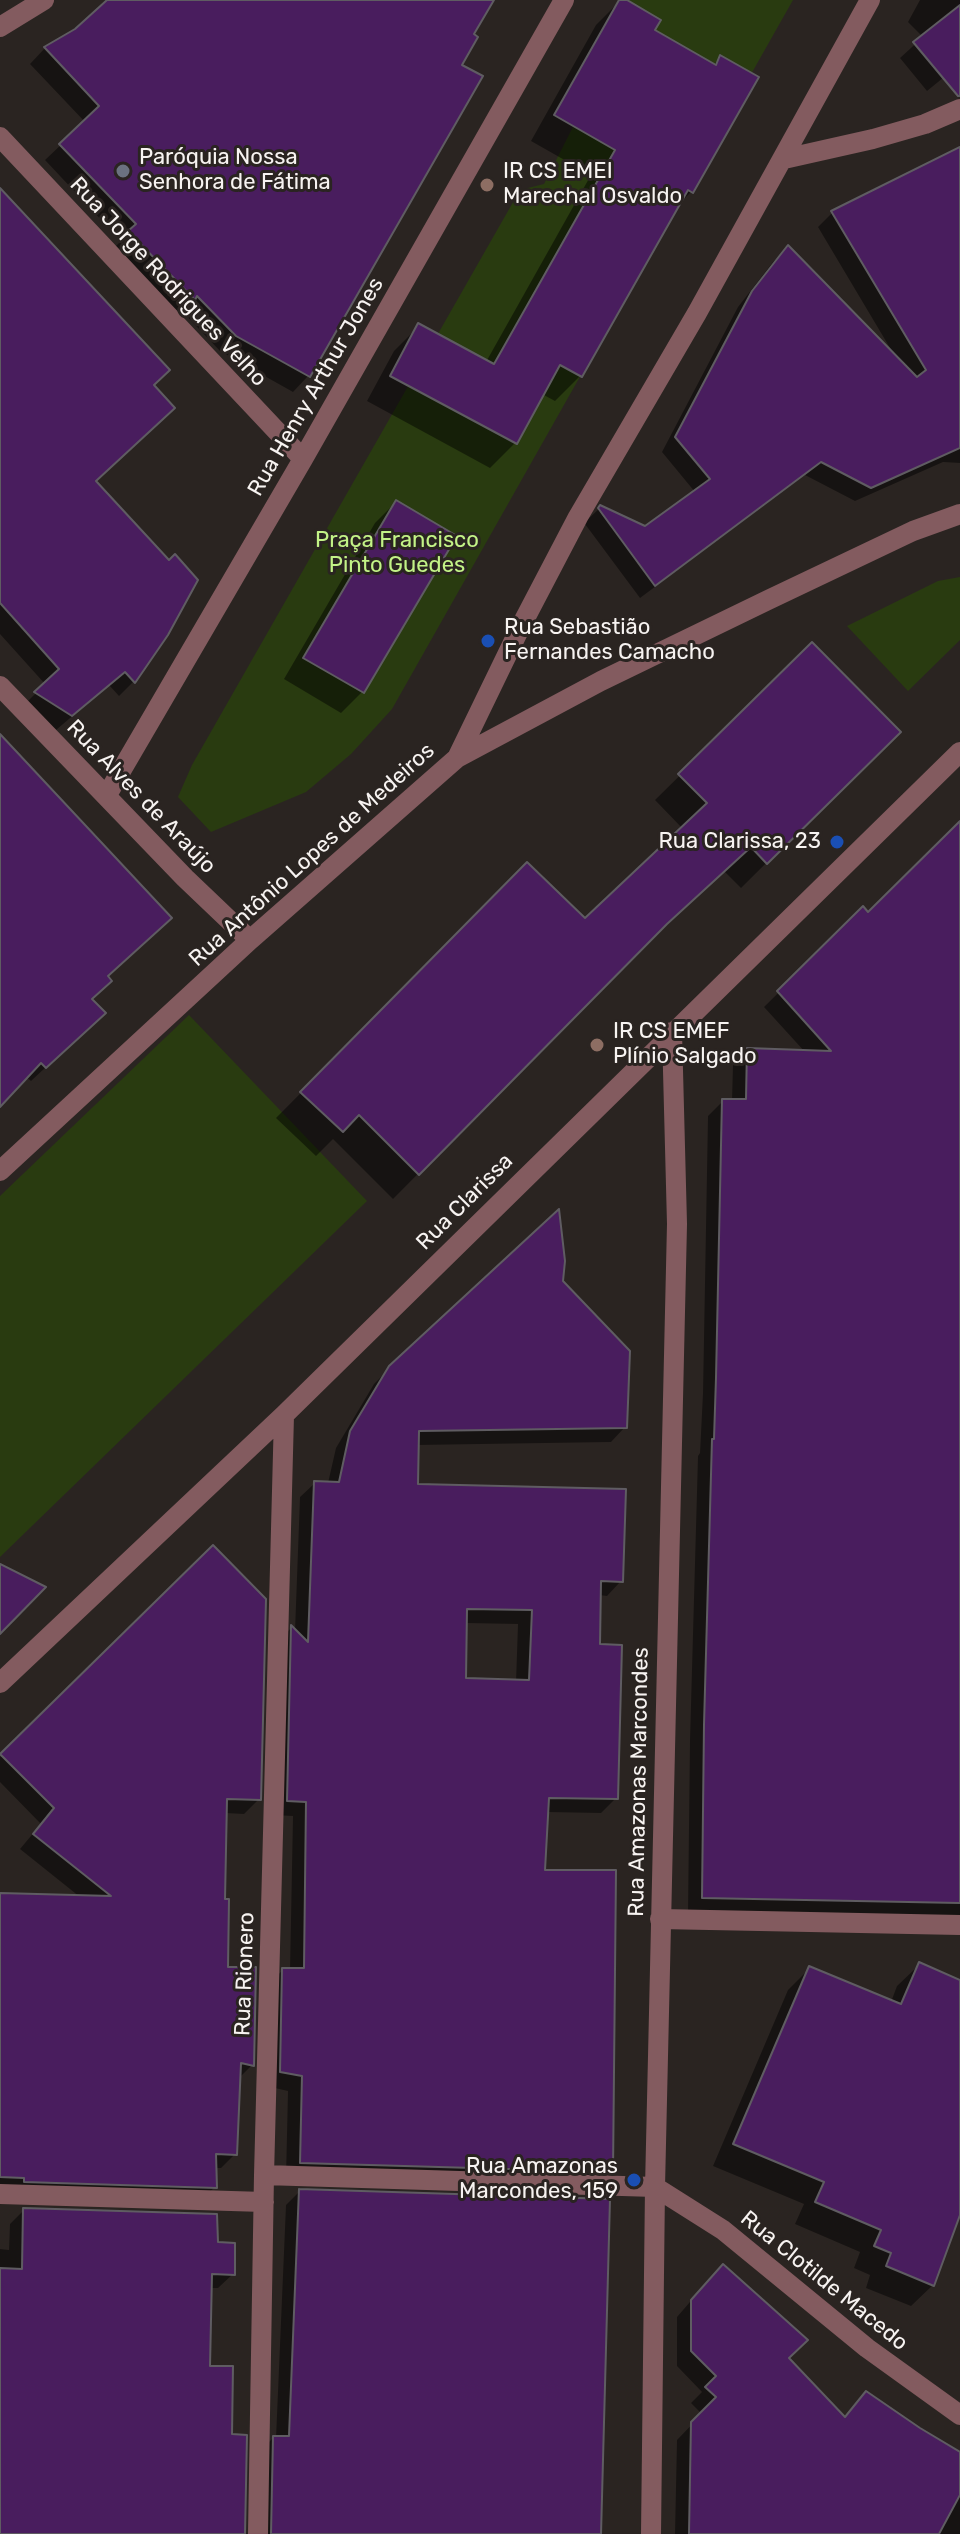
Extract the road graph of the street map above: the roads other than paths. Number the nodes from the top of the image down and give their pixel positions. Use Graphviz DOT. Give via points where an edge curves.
graph roads {
  1 [pos="44,0"];
  2 [pos="564,0"];
  3 [pos="870,0"];
  4 [pos="0,27"];
  5 [pos="960,109"];
  6 [pos="0,137"];
  7 [pos="784,159"];
  8 [pos="303,459"];
  9 [pos="960,514"];
  10 [pos="0,686"];
  11 [pos="960,752"];
  12 [pos="457,758"];
  13 [pos="107,795"];
  14 [pos="250,940"];
  15 [pos="672,1032"];
  16 [pos="0,1171"];
  17 [pos="284,1415"];
  18 [pos="0,1683"];
  19 [pos="660,1919"];
  20 [pos="960,1925"];
  21 [pos="264,2175"];
  22 [pos="655,2187"];
  23 [pos="0,2194"];
  24 [pos="264,2202"];
  25 [pos="960,2415"];
  26 [pos="258,2534"];
  27 [pos="651,2534"];
  1 -- 4 [label="street"];
  2 -- 8 [label="street, Rua Henry Arthur Jones"];
  3 -- 7 [label="street"];
  5 -- 7 [label="street" via="873,139"];
  6 -- 8 [label="street, Rua Jorge Rodrigues Velho"];
  7 -- 12 [label="street" via="578,517"];
  8 -- 13 [label="street, Rua Henry Arthur Jones"];
  9 -- 12 [label="street, Rua Antônio Lopes de Medeiros" via="913,531 601,681"];
  10 -- 13 [label="street, Rua Alves de Araújo"];
  11 -- 15 [label="street, Rua Clarissa"];
  12 -- 14 [label="street, Rua Antônio Lopes de Medeiros"];
  13 -- 14 [label="street, Rua Alves de Araújo"];
  14 -- 16 [label="street, Rua Antônio Lopes de Medeiros"];
  15 -- 17 [label="street, Rua Clarissa"];
  15 -- 19 [label="street, Rua Amazonas Marcondes" via="677,1224"];
  17 -- 18 [label="street, Rua Clarissa"];
  17 -- 21 [label="street, Rua Rionero"];
  19 -- 20 [label="street"];
  19 -- 22 [label="street, Rua Amazonas Marcondes"];
  21 -- 22 [label="street"];
  21 -- 24 [label="street, Rua Rionero"];
  22 -- 25 [label="street, Rua Clotilde Macedo" via="723,2230 867,2348"];
  22 -- 27 [label="street, Rua Amazonas Marcondes"];
  23 -- 24 [label="street"];
  24 -- 26 [label="street, Rua Rionero"];
}
